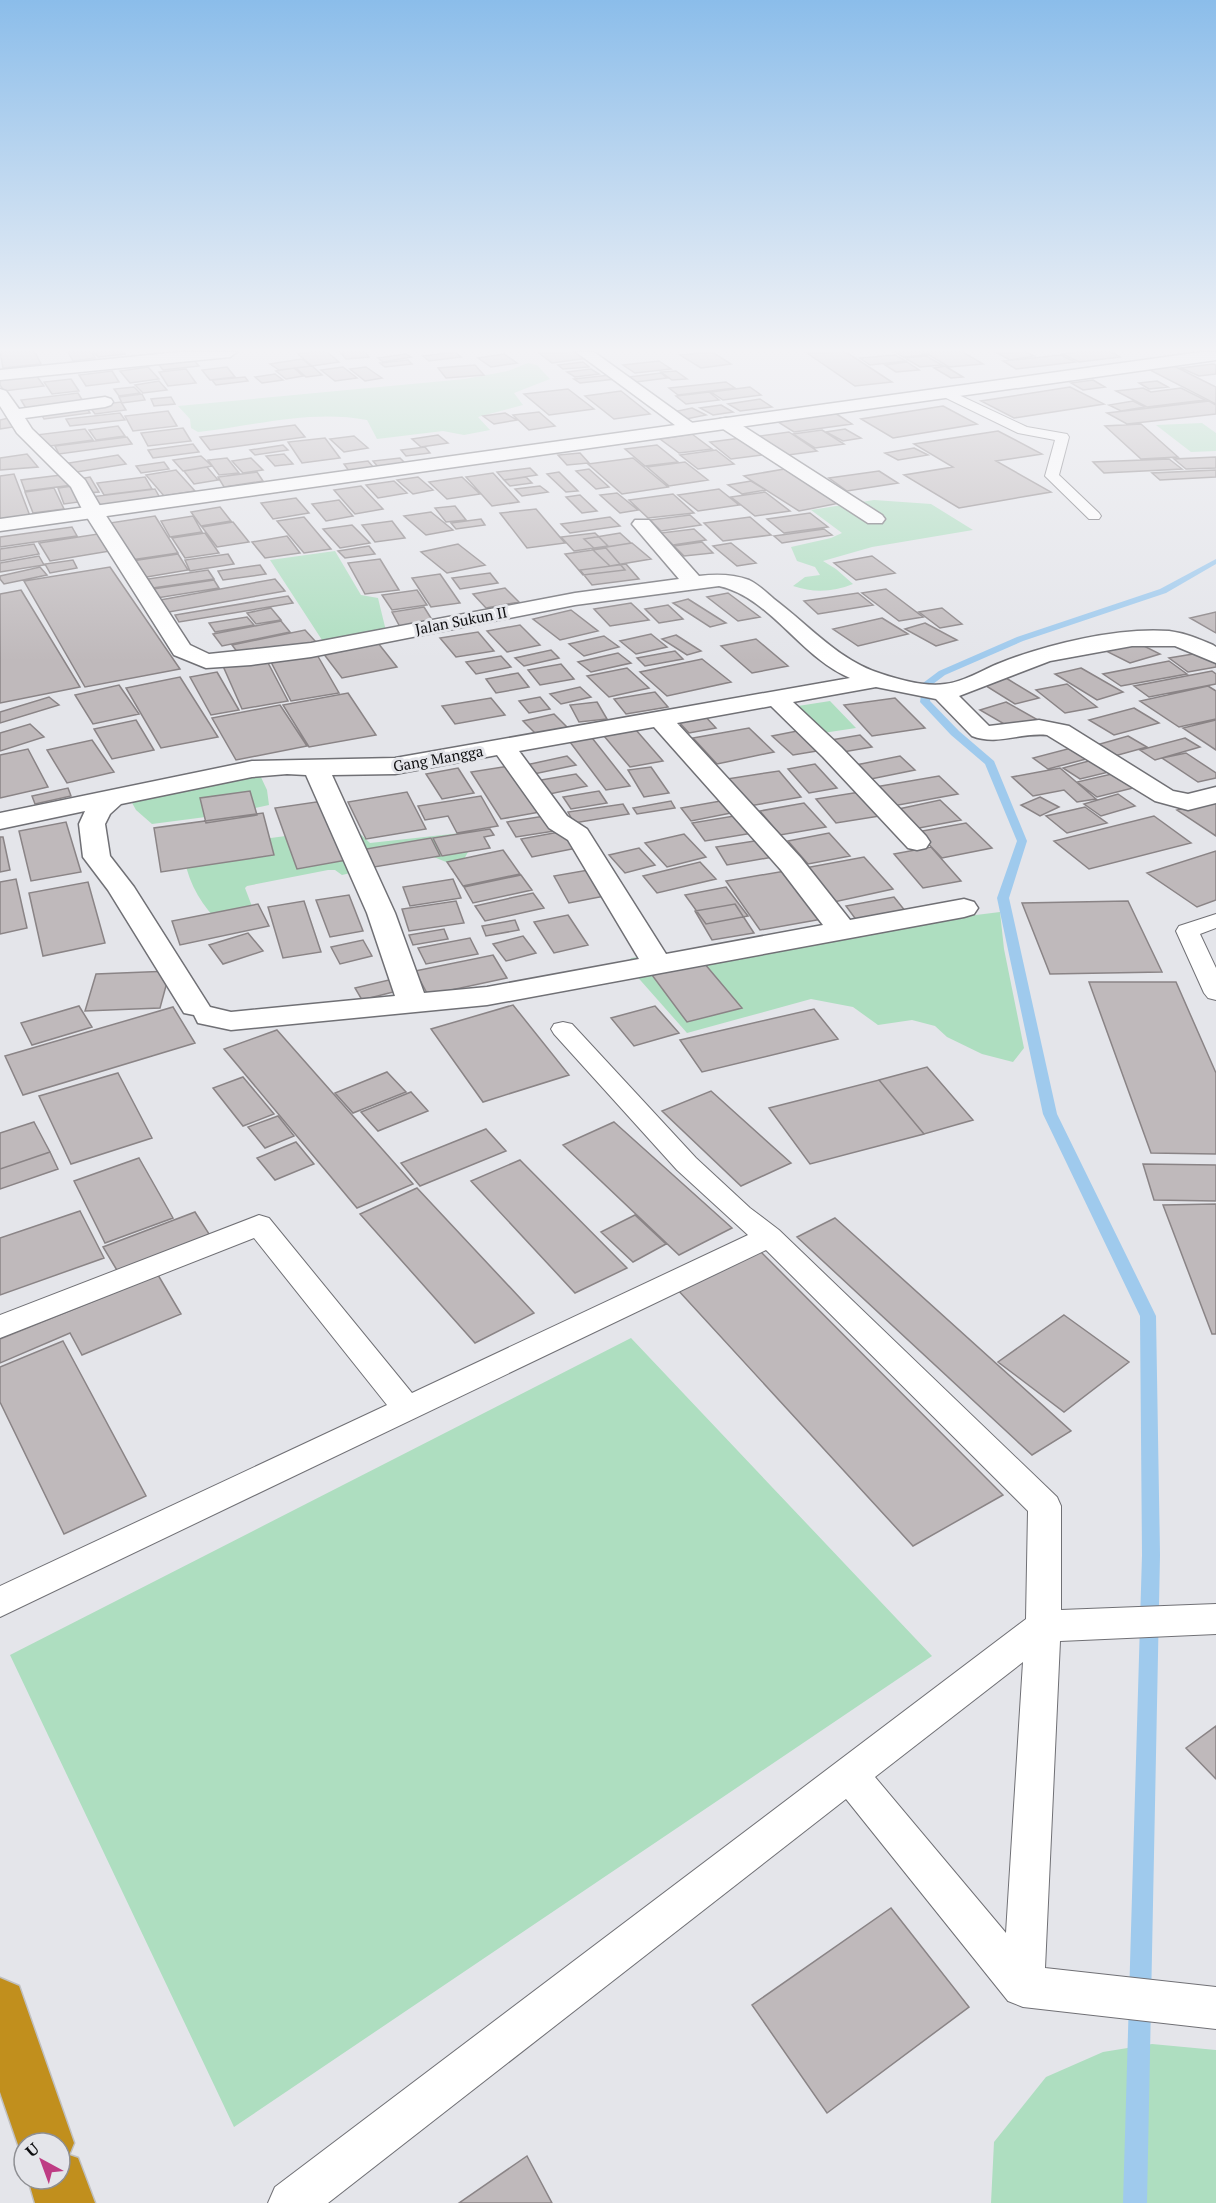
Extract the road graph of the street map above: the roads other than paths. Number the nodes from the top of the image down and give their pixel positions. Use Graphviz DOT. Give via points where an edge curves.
graph roads {
  1 [pos="49,455"];
  2 [pos="492,455"];
  3 [pos="775,455"];
  4 [pos="1057,455"];
  5 [pos="93,511"];
  6 [pos="1094,516"];
  7 [pos="875,519"];
  8 [pos="642,524"];
  9 [pos="0,525"];
  10 [pos="694,583"];
  11 [pos="1216,656"];
  12 [pos="876,680"];
  13 [pos="938,692"];
  14 [pos="777,699"];
  15 [pos="660,719"];
  16 [pos="503,746"];
  17 [pos="315,766"];
  18 [pos="1216,795"];
  19 [pos="111,800"];
  20 [pos="0,821"];
  21 [pos="916,842"];
  22 [pos="964,908"];
  23 [pos="1216,921"];
  24 [pos="842,930"];
  25 [pos="658,965"];
  26 [pos="1216,993"];
  27 [pos="413,1004"];
  28 [pos="562,1029"];
  29 [pos="769,1237"];
  30 [pos="0,1327"];
  31 [pos="407,1408"];
  32 [pos="0,1602"];
  33 [pos="1216,1619"];
  34 [pos="1043,1626"];
  35 [pos="851,1776"];
  36 [pos="1023,1986"];
  37 [pos="0,2005"];
  38 [pos="1216,2008"];
  39 [pos="41,2131"];
  40 [pos="291,2203"];
  1 -- 5 [label="street, Jalan Sukun II" via="77,481"];
  2 -- 5 [label="street"];
  3 -- 7 [label="street"];
  4 -- 6 [label="lane" via="1052,476"];
  5 -- 9 [label="street"];
  5 -- 10 [label="street, Jalan Sukun II" via="183,650 206,661 311,650 575,599"];
  8 -- 10 [label="street"];
  10 -- 12 [label="street, Jalan Sukun II" via="718,580 743,585 828,656"];
  11 -- 13 [label="street" via="1185,641 1136,639 1028,660 968,686"];
  12 -- 13 [label="street, Jalan Sukun II"];
  12 -- 14 [label="street, Gang Mangga"];
  13 -- 18 [label="street" via="981,731 992,734 1034,725 1049,727 1164,796 1188,802"];
  14 -- 15 [label="street, Gang Mangga"];
  14 -- 21 [label="street"];
  15 -- 16 [label="street, Gang Mangga"];
  15 -- 24 [label="street" via="791,864"];
  16 -- 17 [label="street, Gang Mangga" via="380,768"];
  16 -- 25 [label="street" via="558,822 578,835"];
  17 -- 19 [label="street, Gang Mangga" via="252,769"];
  17 -- 27 [label="street" via="381,913"];
  19 -- 20 [label="street, Gang Mangga"];
  19 -- 27 [label="street" via="98,811 92,824 97,856 202,1011 231,1021"];
  22 -- 24 [label="street"];
  23 -- 26 [label="lane" via="1187,931"];
  24 -- 25 [label="street"];
  25 -- 27 [label="street" via="487,996"];
  28 -- 29 [label="lane" via="661,1138 735,1212"];
  29 -- 31 [label="lane"];
  29 -- 34 [label="lane" via="1046,1506"];
  30 -- 31 [label="lane" via="259,1225"];
  31 -- 32 [label="lane"];
  33 -- 34 [label="lane"];
  34 -- 35 [label="lane"];
  34 -- 36 [label="lane"];
  35 -- 36 [label="lane"];
  35 -- 40 [label="lane"];
  36 -- 38 [label="lane"];
  37 -- 39 [label="highway"];
}
